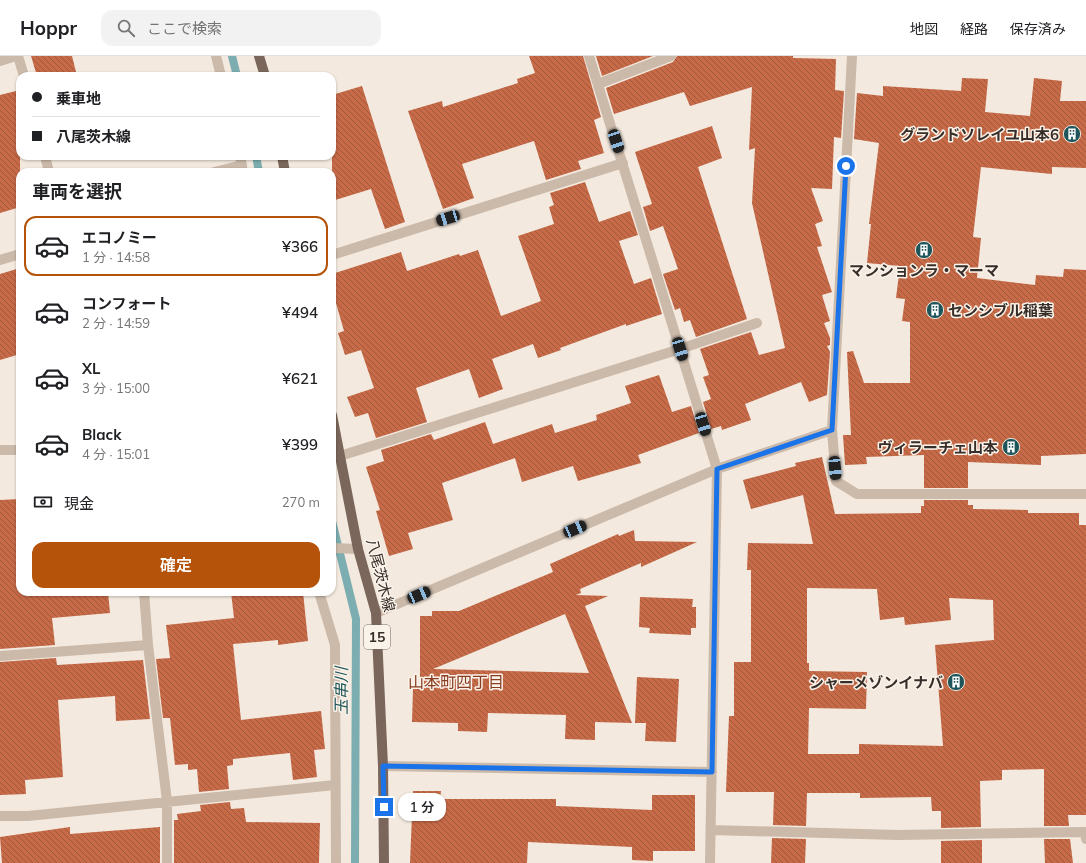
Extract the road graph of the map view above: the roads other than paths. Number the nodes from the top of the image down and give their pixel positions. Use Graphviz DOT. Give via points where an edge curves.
graph roads {
  1 [pos="17,56"];
  2 [pos="216,56"];
  3 [pos="259,56"];
  4 [pos="589,56"];
  5 [pos="670,56"];
  6 [pos="852,56"];
  7 [pos="0,60"];
  8 [pos="23,72"];
  9 [pos="220,72"];
  10 [pos="263,72"];
  11 [pos="598,84"];
  12 [pos="623,163"];
  13 [pos="241,164"];
  14 [pos="228,168"];
  15 [pos="336,254"];
  16 [pos="16,255"];
  17 [pos="0,260"];
  18 [pos="756,323"];
  19 [pos="680,349"];
  20 [pos="832,430"];
  21 [pos="336,436"];
  22 [pos="0,450"];
  23 [pos="16,450"];
  24 [pos="340,456"];
  25 [pos="717,469"];
  26 [pos="1086,494"];
  27 [pos="336,548"];
  28 [pos="358,549"];
  29 [pos="144,596"];
  30 [pos="320,596"];
  31 [pos="376,612"];
  32 [pos="148,644"];
  33 [pos="0,656"];
  34 [pos="383,766"];
  35 [pos="712,772"];
  36 [pos="335,785"];
  37 [pos="167,801"];
  38 [pos="0,816"];
  39 [pos="711,830"];
  40 [pos="1086,839"];
  41 [pos="167,863"];
  42 [pos="336,863"];
  43 [pos="384,863"];
  44 [pos="710,863"];
  1 -- 7 [label="street"];
  1 -- 8 [label="street"];
  2 -- 9 [label="street"];
  3 -- 10 [label="main road"];
  4 -- 11 [label="street"];
  5 -- 11 [label="street"];
  6 -- 20 [label="street"];
  11 -- 12 [label="street"];
  12 -- 15 [label="street"];
  12 -- 19 [label="street"];
  13 -- 14 [label="street"];
  16 -- 17 [label="street"];
  18 -- 19 [label="street"];
  19 -- 24 [label="street"];
  19 -- 25 [label="street"];
  20 -- 25 [label="street"];
  20 -- 26 [label="street" via="836,482 856,494"];
  21 -- 24 [label="main road, 八尾茨木線 / 15"];
  22 -- 23 [label="street"];
  24 -- 28 [label="main road, 八尾茨木線 / 15"];
  25 -- 31 [label="street"];
  25 -- 35 [label="street"];
  27 -- 28 [label="street"];
  28 -- 31 [label="main road, 八尾茨木線 / 15"];
  29 -- 32 [label="street"];
  30 -- 36 [label="street" via="336,645"];
  31 -- 34 [label="main road, 八尾茨木線 / 15"];
  32 -- 33 [label="street"];
  32 -- 37 [label="street"];
  34 -- 35 [label="street"];
  34 -- 43 [label="main road, 八尾茨木線 / 15"];
  35 -- 39 [label="street"];
  36 -- 37 [label="street"];
  36 -- 42 [label="street"];
  37 -- 38 [label="street" via="28,816"];
  37 -- 41 [label="street"];
  39 -- 40 [label="street" via="898,835 1085,832"];
  39 -- 44 [label="street"];
}
